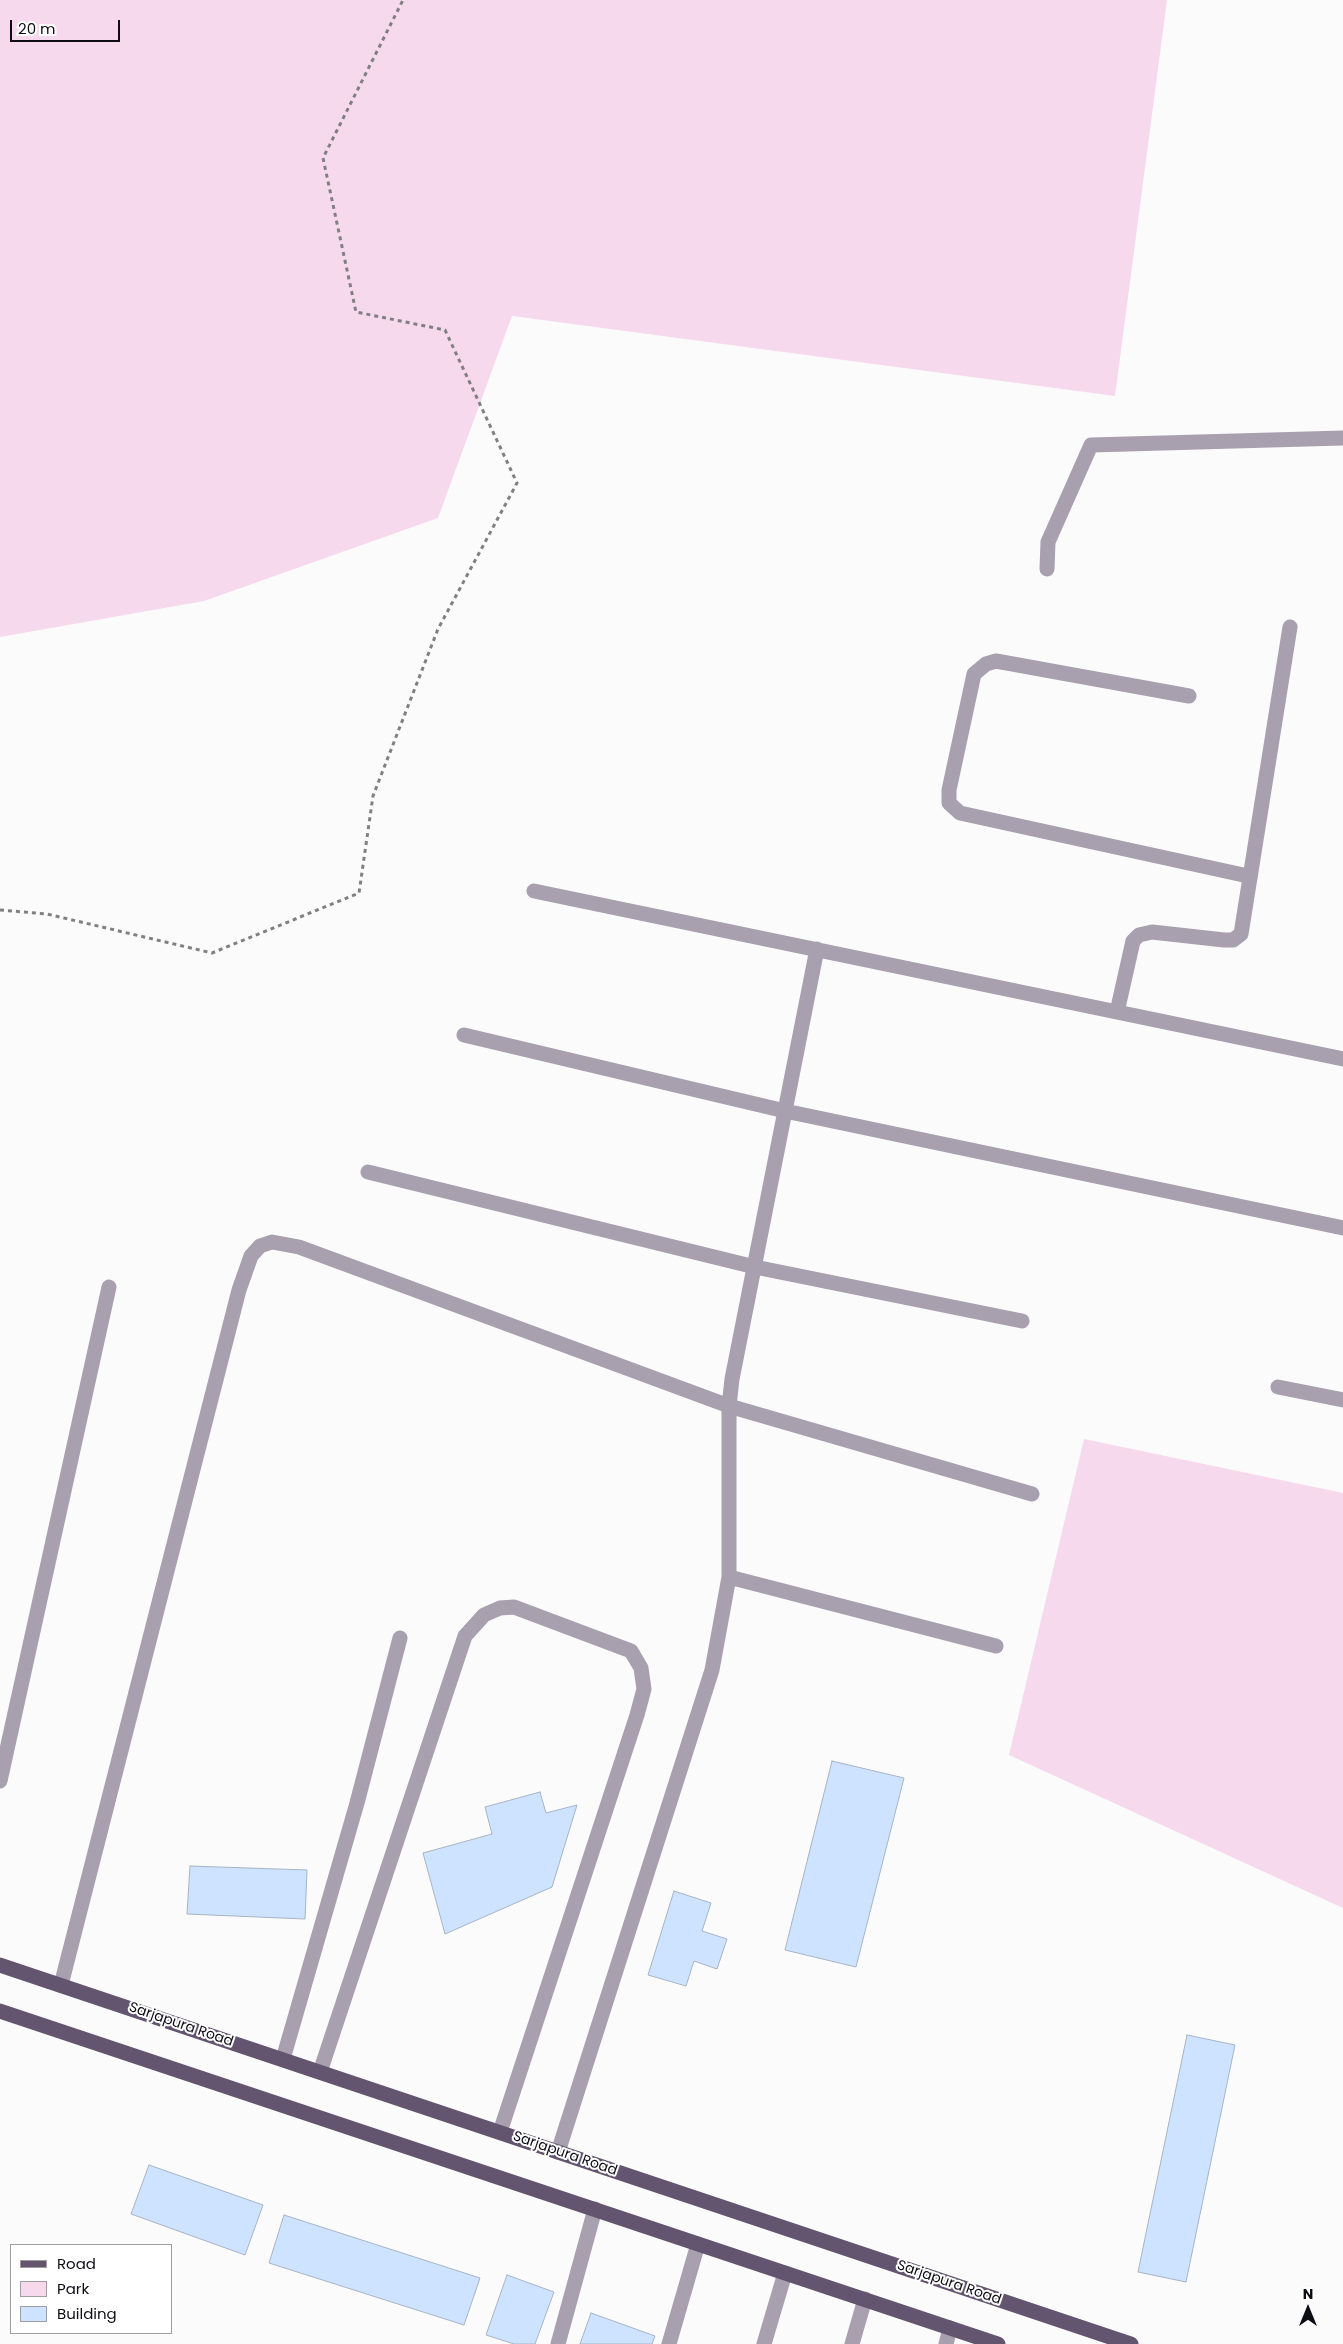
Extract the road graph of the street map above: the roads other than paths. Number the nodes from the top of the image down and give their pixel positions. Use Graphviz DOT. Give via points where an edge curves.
graph roads {
  1 [pos="1343,438"];
  2 [pos="1047,569"];
  3 [pos="1290,627"];
  4 [pos="1189,696"];
  5 [pos="1248,876"];
  6 [pos="534,891"];
  7 [pos="818,949"];
  8 [pos="1117,1012"];
  9 [pos="464,1035"];
  10 [pos="1343,1059"];
  11 [pos="785,1111"];
  12 [pos="368,1172"];
  13 [pos="1343,1228"];
  14 [pos="755,1266"];
  15 [pos="109,1287"];
  16 [pos="1022,1321"];
  17 [pos="1278,1387"];
  18 [pos="1343,1400"];
  19 [pos="729,1406"];
  20 [pos="1032,1494"];
  21 [pos="729,1577"];
  22 [pos="400,1638"];
  23 [pos="996,1646"];
  24 [pos="0,1781"];
  25 [pos="0,1965"];
  26 [pos="61,1985"];
  27 [pos="0,2010"];
  28 [pos="282,2060"];
  29 [pos="320,2072"];
  30 [pos="500,2132"];
  31 [pos="558,2152"];
  32 [pos="596,2210"];
  33 [pos="698,2244"];
  34 [pos="785,2273"];
  35 [pos="865,2299"];
  36 [pos="950,2328"];
  37 [pos="558,2344"];
  38 [pos="669,2344"];
  39 [pos="764,2344"];
  40 [pos="852,2344"];
  41 [pos="946,2344"];
  42 [pos="998,2344"];
  43 [pos="1130,2344"];
  1 -- 2 [label="street" via="1091,445 1048,542"];
  3 -- 5 [label="street"];
  4 -- 5 [label="street" via="996,661 986,664 974,674 949,803 960,813"];
  5 -- 8 [label="street" via="1240,934 1233,940 1152,932 1139,935 1133,941"];
  6 -- 7 [label="street"];
  7 -- 8 [label="street"];
  7 -- 11 [label="street"];
  8 -- 10 [label="street"];
  9 -- 11 [label="street"];
  11 -- 13 [label="street"];
  11 -- 14 [label="street"];
  12 -- 14 [label="street"];
  14 -- 16 [label="street"];
  14 -- 19 [label="street"];
  15 -- 24 [label="street"];
  17 -- 18 [label="street"];
  19 -- 20 [label="street"];
  19 -- 21 [label="street"];
  19 -- 26 [label="street" via="299,1247 272,1242 260,1246 251,1256 239,1290"];
  21 -- 23 [label="street"];
  21 -- 31 [label="street" via="712,1670"];
  22 -- 28 [label="street" via="357,1803"];
  25 -- 26 [label="main road, Sarjapura Road"];
  26 -- 28 [label="main road, Sarjapura Road"];
  27 -- 32 [label="main road"];
  28 -- 29 [label="main road, Sarjapura Road"];
  29 -- 30 [label="main road, Sarjapura Road"];
  29 -- 30 [label="street" via="465,1636 484,1615 500,1608 514,1607 631,1651 641,1668 644,1689"];
  30 -- 31 [label="main road, Sarjapura Road"];
  31 -- 43 [label="main road, Sarjapura Road"];
  32 -- 33 [label="main road"];
  32 -- 37 [label="street"];
  33 -- 34 [label="main road"];
  33 -- 38 [label="street"];
  34 -- 35 [label="main road"];
  34 -- 39 [label="street"];
  35 -- 36 [label="main road"];
  35 -- 40 [label="street"];
  36 -- 41 [label="street"];
  36 -- 42 [label="main road"];
}
